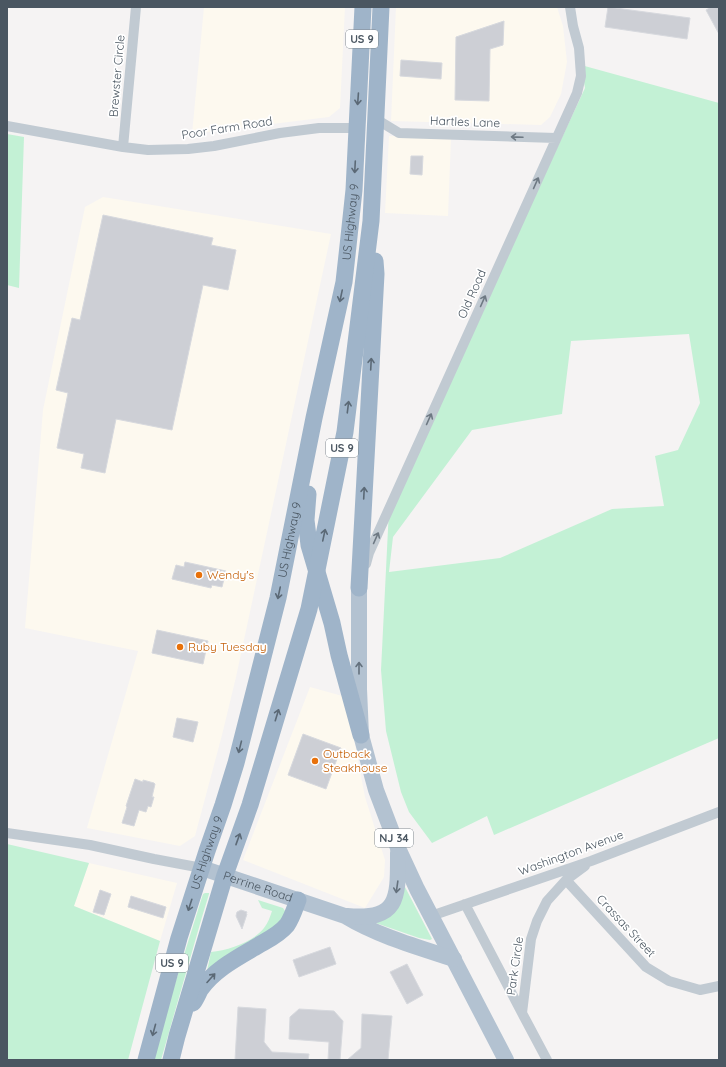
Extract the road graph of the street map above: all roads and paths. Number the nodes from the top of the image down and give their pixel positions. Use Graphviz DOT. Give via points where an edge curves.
graph roads {
  1 [pos="136,7"];
  2 [pos="363,7"];
  3 [pos="381,7"];
  4 [pos="570,7"];
  5 [pos="376,119"];
  6 [pos="7,126"];
  7 [pos="357,128"];
  8 [pos="556,138"];
  9 [pos="123,147"];
  10 [pos="371,221"];
  11 [pos="314,418"];
  12 [pos="359,588"];
  13 [pos="361,735"];
  14 [pos="719,812"];
  15 [pos="7,833"];
  16 [pos="398,848"];
  17 [pos="591,861"];
  18 [pos="202,868"];
  19 [pos="225,875"];
  20 [pos="566,880"];
  21 [pos="298,900"];
  22 [pos="466,904"];
  23 [pos="345,916"];
  24 [pos="431,916"];
  25 [pos="454,959"];
  26 [pos="719,986"];
  27 [pos="522,1014"];
  28 [pos="177,1036"];
  29 [pos="146,1060"];
  30 [pos="171,1060"];
  31 [pos="506,1060"];
  32 [pos="547,1060"];
  1 -- 9 [label="street, Brewster Circle"];
  2 -- 7 [label="highway, US Highway 9 / US 9, one-way"];
  3 -- 5 [label="highway, US Highway 9 / US 9"];
  4 -- 8 [label="street, Old Road" via="579,48 581,76 577,93"];
  8 -- 5 [label="street, Hartles Lane, one-way" via="399,133"];
  5 -- 10 [label="highway, US Highway 9 / US 9"];
  6 -- 9 [label="street, Poor Farm Road"];
  7 -- 9 [label="street, Poor Farm Road" via="319,128 188,149 148,150"];
  7 -- 11 [label="highway, US Highway 9 / US 9, one-way" via="354,190 344,282"];
  12 -- 8 [label="street, Old Road, one-way" via="369,553"];
  12 -- 10 [label="highway, one-way" via="376,274"];
  19 -- 10 [label="highway, US Highway 9 / US 9, one-way" via="250,805 309,609 345,432"];
  11 -- 13 [label="highway" via="306,520 309,545"];
  11 -- 18 [label="highway, US Highway 9 / US 9, one-way" via="278,598 236,763"];
  13 -- 12 [label="main road, one-way"];
  13 -- 16 [label="main road, NJ 34" via="376,790"];
  14 -- 17 [label="street, Washington Avenue"];
  15 -- 18 [label="street, Perrine Road" via="90,845"];
  16 -- 23 [label="main road, one-way" via="397,891 387,910 377,915"];
  16 -- 24 [label="main road, NJ 34"];
  17 -- 20 [label="street, Park Circle"];
  17 -- 22 [label="street, Washington Avenue"];
  18 -- 19 [label="main road, Perrine Road"];
  18 -- 29 [label="highway, US Highway 9 / US 9, one-way" via="179,938"];
  19 -- 21 [label="main road, Perrine Road"];
  19 -- 28 [label="highway, US Highway 9 / US 9"];
  20 -- 26 [label="street, Crassas Street" via="646,967 669,981 700,990"];
  20 -- 27 [label="street, Park Circle" via="547,901 536,921 531,939"];
  21 -- 23 [label="main road, Perrine Road"];
  28 -- 21 [label="highway, one-way" via="200,990 214,974 282,931 292,917"];
  22 -- 24 [label="street, Washington Avenue"];
  22 -- 27 [label="street"];
  23 -- 25 [label="main road, Perrine Road" via="360,925"];
  24 -- 25 [label="main road, NJ 34"];
  25 -- 31 [label="main road, NJ 34"];
  27 -- 32 [label="street, Park Circle"];
  28 -- 30 [label="highway, US Highway 9 / US 9"];
}
